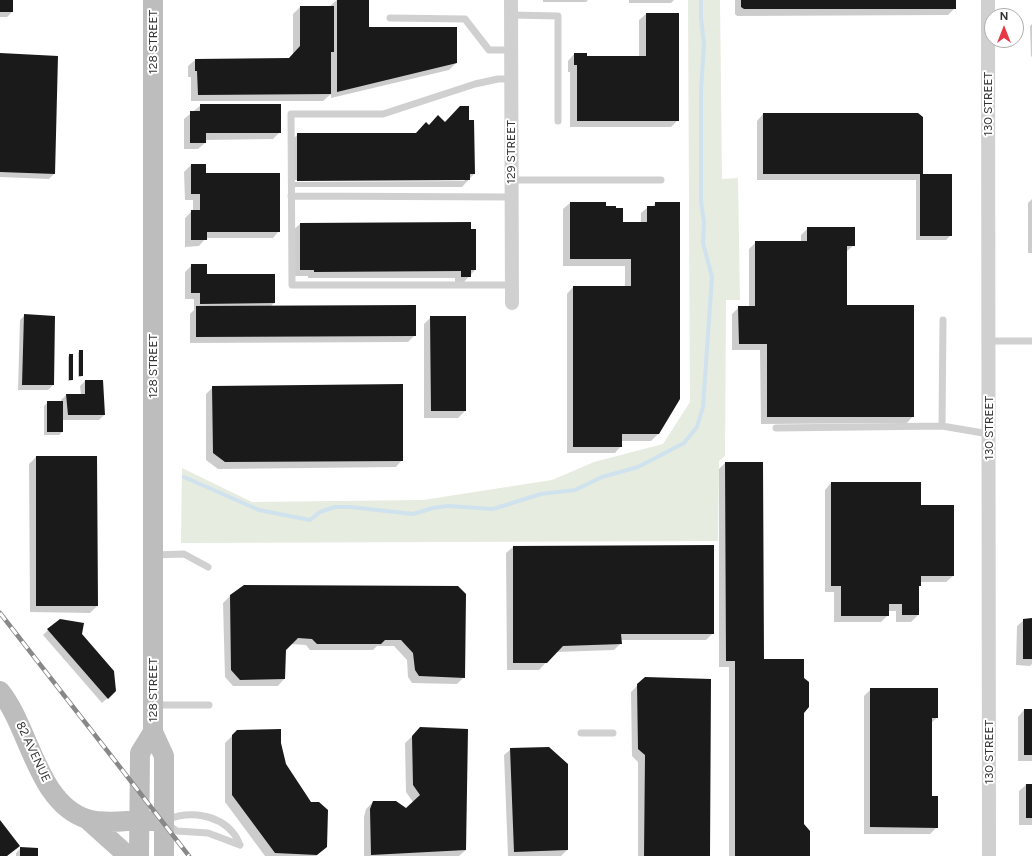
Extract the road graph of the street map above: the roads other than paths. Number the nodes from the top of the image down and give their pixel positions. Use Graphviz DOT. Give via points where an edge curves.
graph roads {
  1 [pos="153,0"];
  2 [pos="511,0"];
  3 [pos="988,0"];
  4 [pos="511,15"];
  5 [pos="390,18"];
  6 [pos="511,50"];
  7 [pos="511,79"];
  8 [pos="558,121"];
  9 [pos="512,180"];
  10 [pos="661,180"];
  11 [pos="291,196"];
  12 [pos="512,197"];
  13 [pos="512,285"];
  14 [pos="512,303"];
  15 [pos="943,320"];
  16 [pos="989,341"];
  17 [pos="1032,341"];
  18 [pos="942,426"];
  19 [pos="776,428"];
  20 [pos="989,434"];
  21 [pos="153,555"];
  22 [pos="208,567"];
  23 [pos="0,691"];
  24 [pos="209,704"];
  25 [pos="153,705"];
  26 [pos="153,732"];
  27 [pos="581,733"];
  28 [pos="614,733"];
  29 [pos="87,819"];
  30 [pos="139,821"];
  31 [pos="164,821"];
  32 [pos="128,856"];
  33 [pos="139,856"];
  34 [pos="164,856"];
  35 [pos="989,856"];
  1 -- 21 [label="main road, 128 STREET"];
  2 -- 4 [label="street, 129 STREET"];
  3 -- 16 [label="street, 130 STREET"];
  4 -- 6 [label="street, 129 STREET"];
  4 -- 8 [label="lane" via="558,16"];
  5 -- 6 [label="lane" via="465,19 489,50"];
  6 -- 7 [label="street, 129 STREET"];
  7 -- 9 [label="street, 129 STREET"];
  7 -- 11 [label="lane" via="475,84 383,114 291,114"];
  9 -- 10 [label="lane"];
  9 -- 12 [label="street, 129 STREET"];
  11 -- 12 [label="lane"];
  11 -- 13 [label="lane" via="292,285"];
  12 -- 13 [label="street, 129 STREET"];
  13 -- 14 [label="street, 129 STREET"];
  15 -- 18 [label="lane"];
  16 -- 17 [label="lane"];
  16 -- 20 [label="street, 130 STREET"];
  18 -- 19 [label="lane"];
  18 -- 20 [label="lane"];
  20 -- 35 [label="street, 130 STREET"];
  21 -- 22 [label="lane" via="184,554"];
  21 -- 25 [label="main road, 128 STREET"];
  23 -- 29 [label="main road, 82 AVENUE" via="14,713 45,782 71,811"];
  24 -- 25 [label="lane"];
  25 -- 26 [label="main road, 128 STREET"];
  26 -- 30 [label="main road, 128 STREET" via="140,753"];
  26 -- 31 [label="main road, 128 STREET" via="164,756"];
  27 -- 28 [label="lane"];
  29 -- 30 [label="main road, 82 AVENUE"];
  29 -- 32 [label="main road"];
  30 -- 31 [label="main road, 82 AVENUE"];
  30 -- 33 [label="main road, 128 STREET"];
  31 -- 31 [label="lane" via="177,830 208,832 240,845 226,826 208,816 176,816"];
  31 -- 34 [label="main road, 128 STREET"];
}
